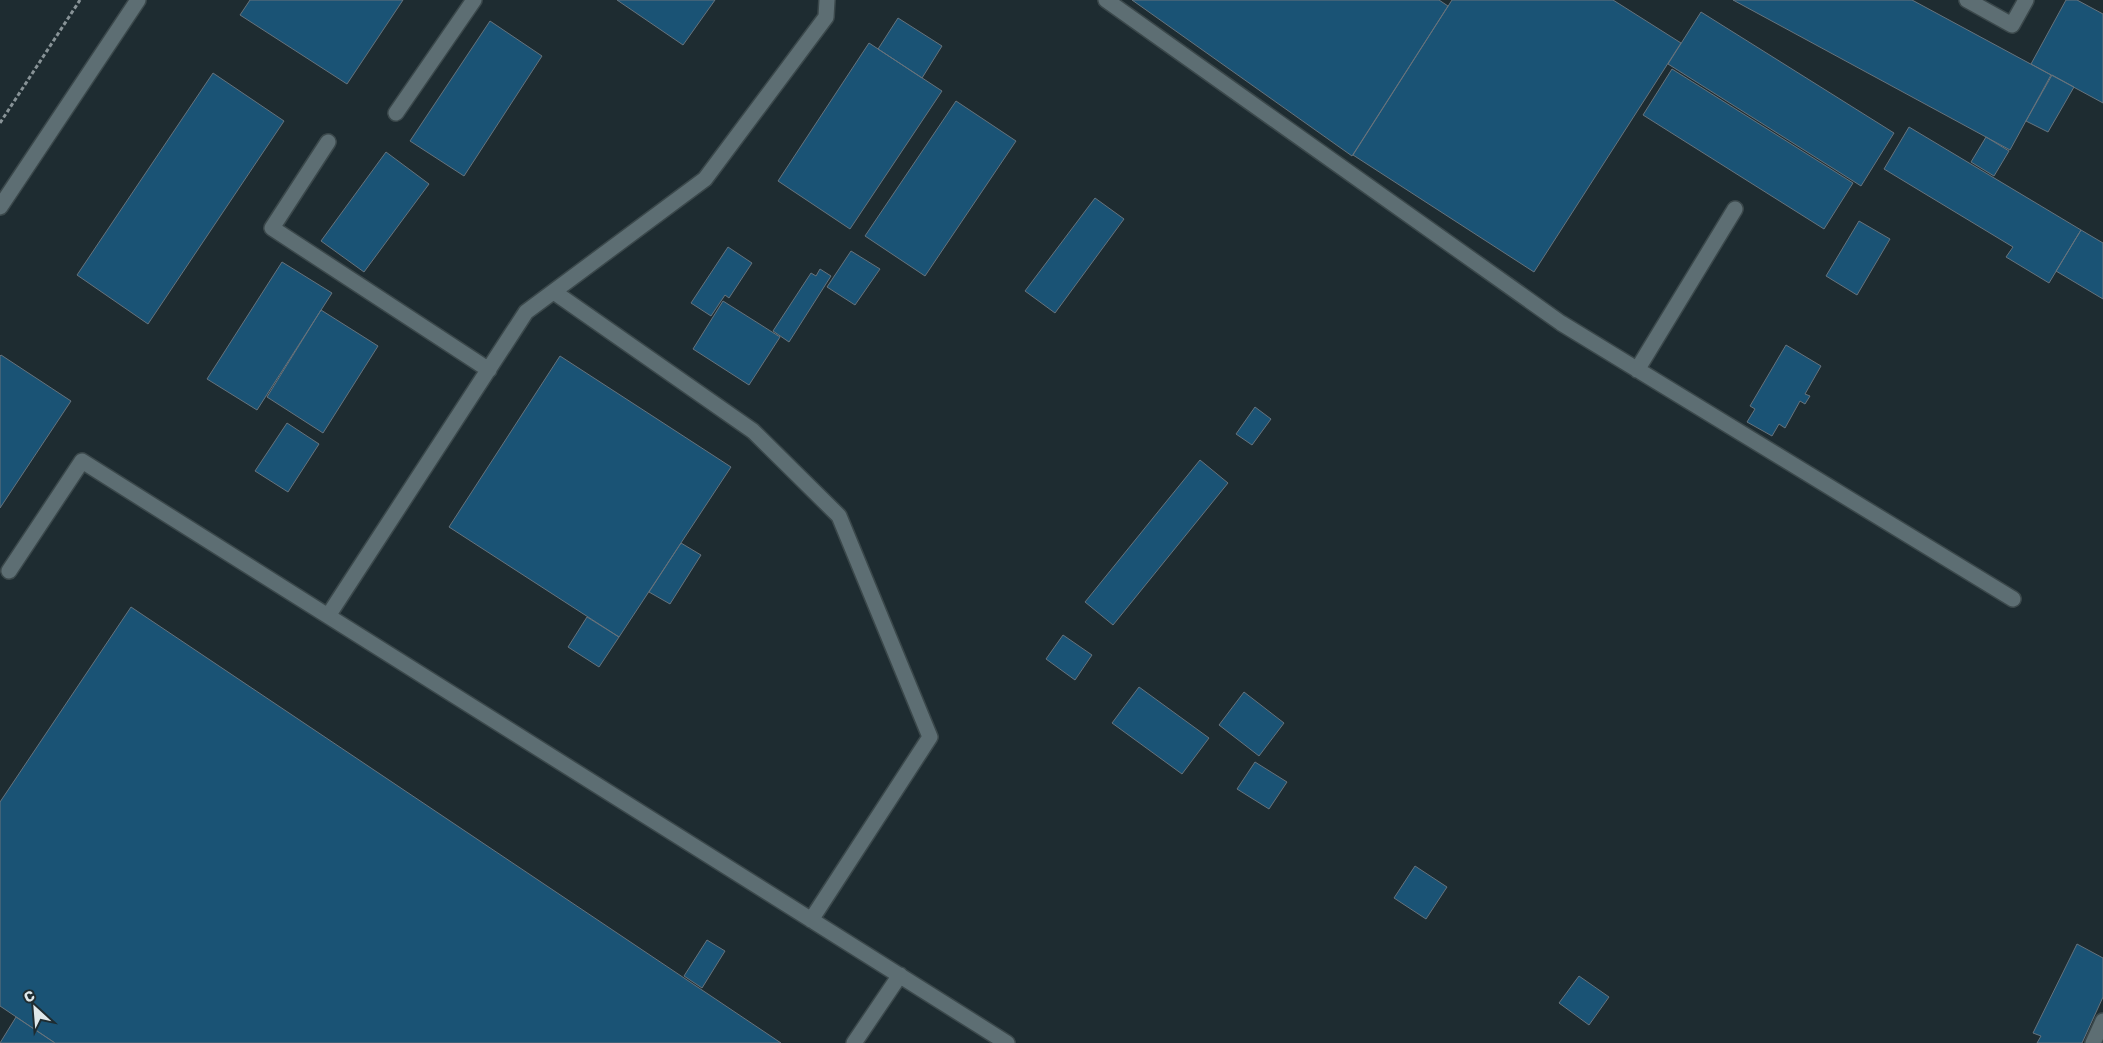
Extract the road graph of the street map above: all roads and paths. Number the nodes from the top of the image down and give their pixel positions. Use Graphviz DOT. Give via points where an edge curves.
graph roads {
  1 [pos="80,0"];
  2 [pos="138,0"];
  3 [pos="474,0"];
  4 [pos="827,0"];
  5 [pos="1106,0"];
  6 [pos="1967,0"];
  7 [pos="2026,0"];
  8 [pos="396,113"];
  9 [pos="0,123"];
  10 [pos="328,142"];
  11 [pos="0,207"];
  12 [pos="1735,209"];
  13 [pos="554,292"];
  14 [pos="489,370"];
  15 [pos="1637,370"];
  16 [pos="9,571"];
  17 [pos="2013,599"];
  18 [pos="328,616"];
  19 [pos="812,920"];
  20 [pos="900,976"];
  21 [pos="2103,1021"];
  22 [pos="854,1043"];
  23 [pos="1007,1043"];
  24 [pos="2093,1043"];
  1 -- 9 [label="path"];
  2 -- 11 [label="lane"];
  3 -- 8 [label="lane"];
  4 -- 13 [label="lane" via="826,17 705,179"];
  5 -- 15 [label="lane" via="1560,323"];
  6 -- 7 [label="lane" via="2012,25"];
  10 -- 14 [label="lane" via="272,228"];
  12 -- 15 [label="lane"];
  13 -- 14 [label="lane" via="526,312"];
  13 -- 19 [label="lane" via="753,431 839,516 930,736"];
  14 -- 18 [label="lane"];
  15 -- 17 [label="lane"];
  16 -- 18 [label="lane" via="82,461"];
  18 -- 19 [label="lane"];
  19 -- 20 [label="lane"];
  20 -- 22 [label="lane"];
  20 -- 23 [label="lane"];
  21 -- 24 [label="lane"];
}
